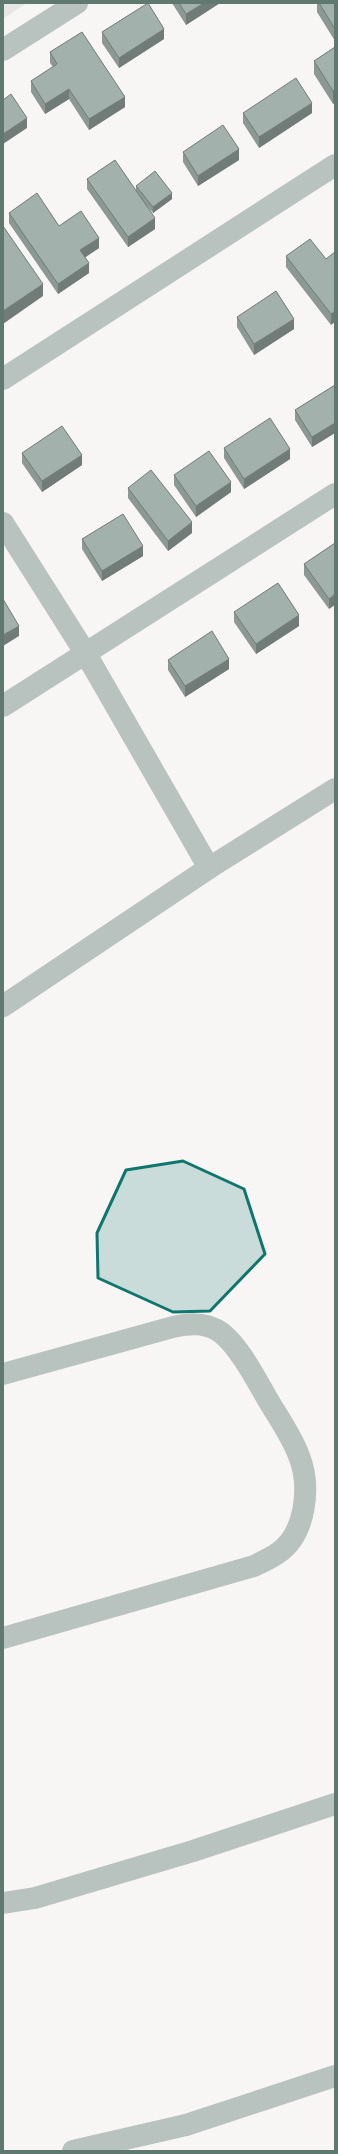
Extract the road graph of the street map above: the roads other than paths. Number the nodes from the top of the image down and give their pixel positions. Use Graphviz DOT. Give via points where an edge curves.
graph roads {
  1 [pos="77,3"];
  2 [pos="3,50"];
  3 [pos="335,165"];
  4 [pos="3,379"];
  5 [pos="335,494"];
  6 [pos="3,523"];
  7 [pos="86,654"];
  8 [pos="3,706"];
  9 [pos="335,789"];
  10 [pos="209,868"];
  11 [pos="3,1006"];
  12 [pos="3,1374"];
  13 [pos="3,1638"];
  14 [pos="335,1804"];
  15 [pos="3,1903"];
  16 [pos="335,2076"];
  17 [pos="73,2151"];
  1 -- 2 [label="street"];
  3 -- 4 [label="street"];
  5 -- 7 [label="street"];
  6 -- 7 [label="street"];
  7 -- 8 [label="street"];
  7 -- 10 [label="street"];
  9 -- 10 [label="street"];
  10 -- 11 [label="street"];
  12 -- 13 [label="street" via="173,1327 206,1325 228,1338 256,1379 299,1456 306,1490 294,1536 278,1553 254,1566"];
  14 -- 15 [label="street" via="193,1851 35,1898"];
  16 -- 17 [label="street" via="186,2125"];
}
